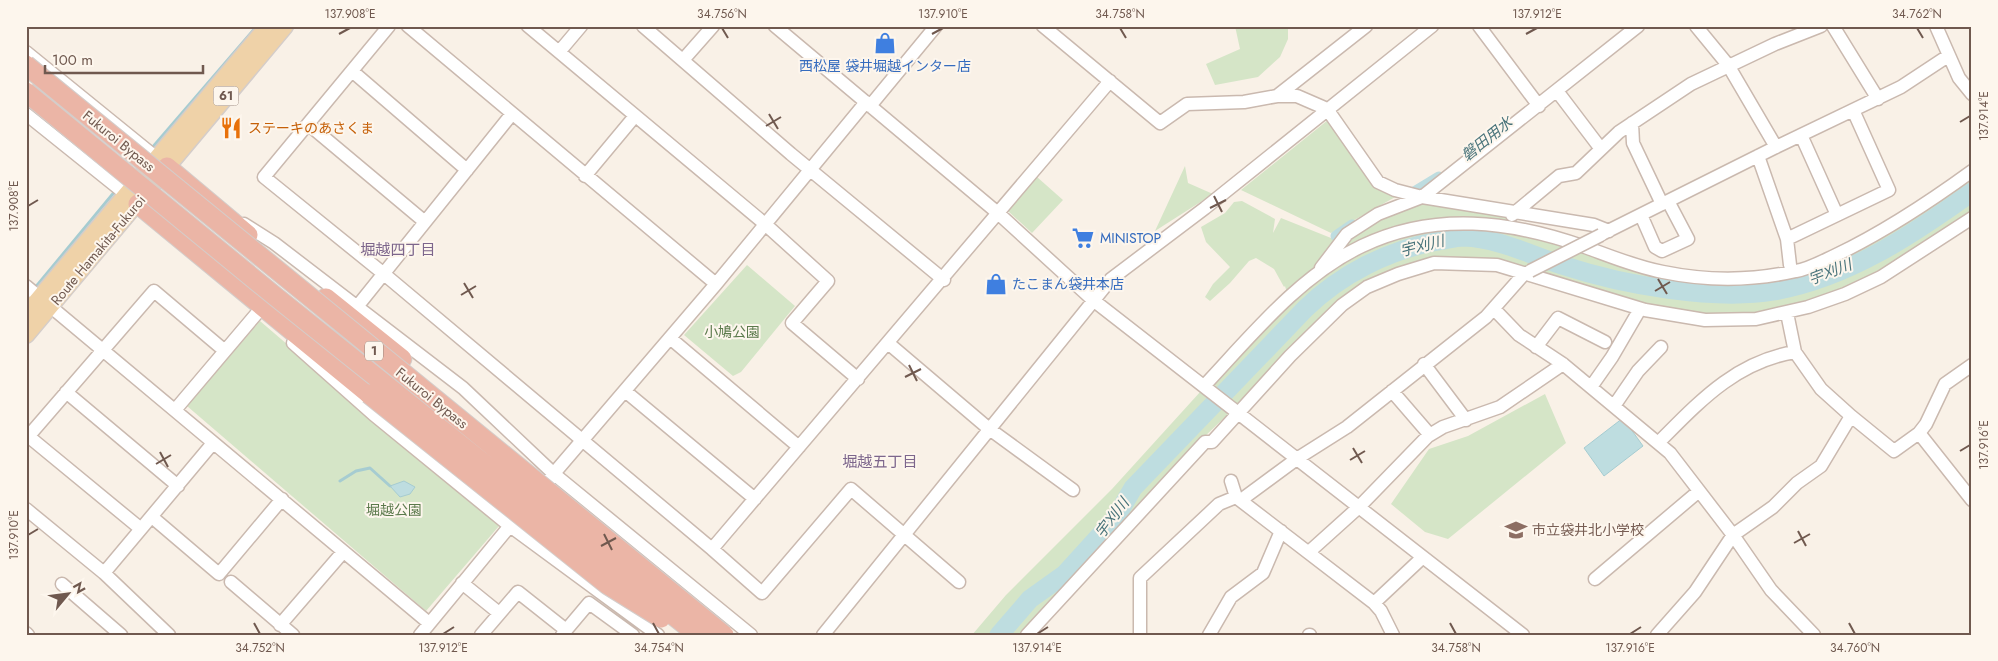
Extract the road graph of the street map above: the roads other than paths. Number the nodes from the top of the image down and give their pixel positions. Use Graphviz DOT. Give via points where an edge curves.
graph roads {
  1 [pos="268,26"];
  2 [pos="285,26"];
  3 [pos="389,26"];
  4 [pos="408,26"];
  5 [pos="528,26"];
  6 [pos="581,26"];
  7 [pos="643,26"];
  8 [pos="713,26"];
  9 [pos="775,26"];
  10 [pos="936,26"];
  11 [pos="1043,26"];
  12 [pos="1366,26"];
  13 [pos="1432,26"];
  14 [pos="1479,26"];
  15 [pos="1638,26"];
  16 [pos="1696,26"];
  17 [pos="1821,26"];
  18 [pos="1833,26"];
  19 [pos="1936,26"];
  20 [pos="26,52"];
  21 [pos="559,52"];
  22 [pos="1948,56"];
  23 [pos="683,60"];
  24 [pos="26,65"];
  25 [pos="1728,65"];
  26 [pos="352,71"];
  27 [pos="1110,82"];
  28 [pos="1557,91"];
  29 [pos="26,92"];
  30 [pos="1972,94"];
  31 [pos="1277,96"];
  32 [pos="1878,98"];
  33 [pos="868,104"];
  34 [pos="1538,106"];
  35 [pos="1327,109"];
  36 [pos="1853,110"];
  37 [pos="26,114"];
  38 [pos="511,115"];
  39 [pos="635,116"];
  40 [pos="1632,123"];
  41 [pos="308,124"];
  42 [pos="1801,135"];
  43 [pos="1776,147"];
  44 [pos="1601,149"];
  45 [pos="1758,156"];
  46 [pos="161,162"];
  47 [pos="811,168"];
  48 [pos="467,170"];
  49 [pos="1972,171"];
  50 [pos="585,176"];
  51 [pos="1422,197"];
  52 [pos="132,199"];
  53 [pos="1665,203"];
  54 [pos="214,206"];
  55 [pos="1515,211"];
  56 [pos="999,214"];
  57 [pos="1641,215"];
  58 [pos="1837,215"];
  59 [pos="1972,218"];
  60 [pos="426,222"];
  61 [pos="765,224"];
  62 [pos="1502,226"];
  63 [pos="1605,233"];
  64 [pos="1787,239"];
  65 [pos="1790,265"];
  66 [pos="1527,273"];
  67 [pos="384,274"];
  68 [pos="1315,276"];
  69 [pos="944,280"];
  70 [pos="232,283"];
  71 [pos="716,284"];
  72 [pos="26,286"];
  73 [pos="1093,300"];
  74 [pos="45,302"];
  75 [pos="356,308"];
  76 [pos="1494,309"];
  77 [pos="1640,309"];
  78 [pos="258,312"];
  79 [pos="1787,312"];
  80 [pos="26,314"];
  81 [pos="26,335"];
  82 [pos="670,338"];
  83 [pos="1605,342"];
  84 [pos="888,343"];
  85 [pos="1536,347"];
  86 [pos="1661,347"];
  87 [pos="103,350"];
  88 [pos="225,351"];
  89 [pos="1795,352"];
  90 [pos="1424,364"];
  91 [pos="1563,364"];
  92 [pos="1972,365"];
  93 [pos="858,379"];
  94 [pos="1205,387"];
  95 [pos="1591,387"];
  96 [pos="624,391"];
  97 [pos="1392,391"];
  98 [pos="66,392"];
  99 [pos="1614,406"];
  100 [pos="175,410"];
  101 [pos="1239,414"];
  102 [pos="1851,416"];
  103 [pos="1466,420"];
  104 [pos="988,428"];
  105 [pos="1919,433"];
  106 [pos="1430,435"];
  107 [pos="27,438"];
  108 [pos="582,440"];
  109 [pos="214,443"];
  110 [pos="1658,443"];
  111 [pos="799,448"];
  112 [pos="1298,458"];
  113 [pos="554,474"];
  114 [pos="1231,481"];
  115 [pos="178,486"];
  116 [pos="1073,490"];
  117 [pos="1699,491"];
  118 [pos="755,499"];
  119 [pos="1238,499"];
  120 [pos="282,500"];
  121 [pos="1972,500"];
  122 [pos="1359,506"];
  123 [pos="26,510"];
  124 [pos="152,516"];
  125 [pos="510,526"];
  126 [pos="141,529"];
  127 [pos="1281,531"];
  128 [pos="905,533"];
  129 [pos="1732,535"];
  130 [pos="712,549"];
  131 [pos="343,552"];
  132 [pos="1308,552"];
  133 [pos="1423,556"];
  134 [pos="104,573"];
  135 [pos="1595,580"];
  136 [pos="231,582"];
  137 [pos="959,582"];
  138 [pos="462,583"];
  139 [pos="62,584"];
  140 [pos="1374,603"];
  141 [pos="499,614"];
  142 [pos="430,623"];
  143 [pos="280,625"];
  144 [pos="564,632"];
  145 [pos="167,634"];
  146 [pos="120,635"];
  147 [pos="293,635"];
  148 [pos="420,635"];
  149 [pos="481,635"];
  150 [pos="633,635"];
  151 [pos="658,635"];
  152 [pos="688,635"];
  153 [pos="698,635"];
  154 [pos="724,635"];
  155 [pos="733,635"];
  156 [pos="751,635"];
  157 [pos="823,635"];
  158 [pos="1027,635"];
  159 [pos="1140,635"];
  160 [pos="1209,635"];
  161 [pos="1393,635"];
  162 [pos="1523,635"];
  163 [pos="1657,635"];
  164 [pos="1814,635"];
  1 -- 46 [label="main road, Route Hamakita-Fukuroi / 61"];
  2 -- 46 [label="main road, Route Hamakita-Fukuroi / 61"];
  3 -- 26 [label="street"];
  4 -- 38 [label="street"];
  5 -- 21 [label="street"];
  6 -- 21 [label="street"];
  7 -- 23 [label="street"];
  8 -- 23 [label="street"];
  9 -- 33 [label="street"];
  10 -- 33 [label="street"];
  11 -- 27 [label="street"];
  12 -- 31 [label="street"];
  13 -- 35 [label="street"];
  14 -- 34 [label="street"];
  15 -- 28 [label="street"];
  16 -- 25 [label="street"];
  17 -- 25 [label="street"];
  18 -- 32 [label="street"];
  19 -- 22 [label="street"];
  20 -- 46 [label="street"];
  21 -- 39 [label="street"];
  22 -- 30 [label="street"];
  22 -- 32 [label="street" via="1901,88"];
  23 -- 47 [label="street"];
  24 -- 154 [label="highway, Fukuroi Bypass / 1, bridge"];
  25 -- 40 [label="street" via="1691,84"];
  25 -- 43 [label="street"];
  26 -- 41 [label="street"];
  26 -- 48 [label="street"];
  27 -- 31 [label="street" via="1160,123 1188,104 1244,102"];
  27 -- 56 [label="street"];
  28 -- 34 [label="street"];
  28 -- 44 [label="street"];
  29 -- 153 [label="highway, Fukuroi Bypass / 1, bridge"];
  31 -- 35 [label="street" via="1297,96"];
  32 -- 36 [label="street"];
  33 -- 47 [label="street"];
  33 -- 56 [label="street"];
  34 -- 51 [label="street"];
  35 -- 51 [label="street" via="1378,182"];
  35 -- 73 [label="street" via="1205,208 1110,279"];
  36 -- 42 [label="street"];
  36 -- 58 [label="street" via="1889,190"];
  37 -- 52 [label="street"];
  38 -- 48 [label="street"];
  38 -- 50 [label="street"];
  39 -- 50 [label="street"];
  39 -- 61 [label="street"];
  40 -- 44 [label="street"];
  40 -- 53 [label="street" via="1634,143"];
  41 -- 60 [label="street"];
  41 -- 67 [label="street" via="264,177"];
  42 -- 43 [label="street"];
  42 -- 58 [label="street"];
  43 -- 45 [label="street"];
  44 -- 55 [label="street" via="1576,173 1559,176"];
  45 -- 53 [label="street"];
  45 -- 64 [label="street"];
  46 -- 52 [label="main road, Route Hamakita-Fukuroi / 61"];
  46 -- 54 [label="highway"];
  47 -- 61 [label="street"];
  47 -- 69 [label="street"];
  48 -- 60 [label="street"];
  49 -- 62 [label="street" via="1868,239 1799,271 1762,278 1732,279 1662,272 1532,231"];
  50 -- 71 [label="street"];
  51 -- 55 [label="street"];
  51 -- 68 [label="street" via="1359,225 1336,247"];
  52 -- 70 [label="highway"];
  52 -- 74 [label="main road, Route Hamakita-Fukuroi / 61"];
  53 -- 57 [label="street"];
  53 -- 57 [label="street" via="1688,239 1662,251 1655,247"];
  54 -- 75 [label="street" via="274,243"];
  54 -- 155 [label="highway" via="611,529"];
  55 -- 62 [label="street"];
  55 -- 63 [label="street" via="1594,225"];
  56 -- 69 [label="street"];
  56 -- 73 [label="street"];
  57 -- 63 [label="street"];
  58 -- 64 [label="street"];
  59 -- 79 [label="street" via="1881,277 1845,294"];
  60 -- 67 [label="street"];
  61 -- 71 [label="street"];
  61 -- 93 [label="street" via="828,280 792,323"];
  62 -- 68 [label="street" via="1458,222 1410,229 1362,246"];
  63 -- 66 [label="street, bridge"];
  64 -- 65 [label="street"];
  66 -- 76 [label="street"];
  66 -- 77 [label="street"];
  66 -- 101 [label="street" via="1497,265 1434,263 1367,287 1342,305 1290,356"];
  67 -- 75 [label="street"];
  67 -- 108 [label="street"];
  68 -- 94 [label="street" via="1267,319"];
  69 -- 84 [label="street"];
  70 -- 78 [label="street"];
  70 -- 152 [label="highway, bridge" via="608,585"];
  71 -- 82 [label="street"];
  72 -- 74 [label="street"];
  73 -- 94 [label="street"];
  73 -- 104 [label="street"];
  74 -- 80 [label="main road, Route Hamakita-Fukuroi / 61"];
  74 -- 81 [label="main road, Route Hamakita-Fukuroi / 61"];
  74 -- 87 [label="street"];
  75 -- 113 [label="street" via="463,388"];
  76 -- 85 [label="street" via="1519,335"];
  76 -- 90 [label="street"];
  77 -- 79 [label="street" via="1705,320 1756,319"];
  77 -- 95 [label="street"];
  78 -- 88 [label="street"];
  78 -- 125 [label="street" via="373,414"];
  79 -- 89 [label="street"];
  82 -- 96 [label="street"];
  82 -- 111 [label="street"];
  83 -- 85 [label="street" via="1558,318"];
  84 -- 93 [label="street"];
  84 -- 104 [label="street"];
  85 -- 91 [label="street"];
  86 -- 99 [label="street" via="1638,371"];
  87 -- 88 [label="street" via="154,291"];
  87 -- 98 [label="street"];
  87 -- 100 [label="street"];
  88 -- 100 [label="street"];
  89 -- 102 [label="street" via="1821,389"];
  89 -- 110 [label="street" via="1776,355 1752,365 1712,390"];
  90 -- 97 [label="street"];
  90 -- 103 [label="street"];
  91 -- 95 [label="street"];
  91 -- 103 [label="street" via="1500,407 1485,410"];
  92 -- 105 [label="street" via="1945,384"];
  93 -- 111 [label="street"];
  94 -- 101 [label="street"];
  95 -- 99 [label="street"];
  96 -- 108 [label="street"];
  96 -- 118 [label="street"];
  97 -- 106 [label="street"];
  97 -- 112 [label="street" via="1347,427"];
  98 -- 107 [label="street"];
  98 -- 115 [label="street"];
  99 -- 110 [label="street"];
  100 -- 109 [label="street"];
  101 -- 112 [label="street"];
  101 -- 158 [label="street" via="1212,442 1205,442"];
  102 -- 105 [label="street" via="1894,451"];
  102 -- 129 [label="street" via="1820,466 1773,507"];
  103 -- 106 [label="street" via="1442,427"];
  104 -- 116 [label="street"];
  104 -- 128 [label="street"];
  105 -- 121 [label="street"];
  106 -- 122 [label="street"];
  107 -- 126 [label="street"];
  108 -- 113 [label="street"];
  108 -- 130 [label="street"];
  109 -- 115 [label="street"];
  109 -- 120 [label="street"];
  110 -- 117 [label="street" via="1670,453"];
  111 -- 118 [label="street"];
  112 -- 119 [label="street"];
  112 -- 122 [label="street"];
  113 -- 125 [label="street"];
  113 -- 156 [label="street"];
  114 -- 119 [label="street"];
  115 -- 124 [label="street"];
  117 -- 129 [label="street"];
  117 -- 135 [label="street"];
  118 -- 130 [label="street"];
  119 -- 127 [label="street"];
  119 -- 159 [label="street" via="1219,504 1140,578"];
  120 -- 124 [label="street" via="219,574"];
  120 -- 131 [label="street"];
  122 -- 132 [label="street"];
  122 -- 133 [label="street"];
  123 -- 134 [label="street"];
  124 -- 126 [label="street"];
  125 -- 138 [label="street"];
  125 -- 151 [label="street"];
  126 -- 134 [label="street"];
  127 -- 132 [label="street"];
  127 -- 160 [label="street" via="1263,573 1232,597"];
  128 -- 130 [label="street" via="851,489 762,593"];
  128 -- 137 [label="street"];
  128 -- 157 [label="street"];
  129 -- 163 [label="street" via="1695,592"];
  129 -- 164 [label="street" via="1771,590"];
  131 -- 142 [label="street"];
  131 -- 143 [label="street"];
  132 -- 140 [label="street"];
  133 -- 140 [label="street"];
  133 -- 162 [label="street"];
  134 -- 145 [label="street"];
  136 -- 143 [label="street"];
  138 -- 141 [label="street"];
  138 -- 142 [label="street"];
  139 -- 146 [label="street"];
  140 -- 161 [label="street"];
  141 -- 144 [label="street" via="518,592"];
  141 -- 149 [label="street"];
  142 -- 148 [label="street"];
  143 -- 147 [label="street"];
  144 -- 150 [label="street" via="589,602"];
}
